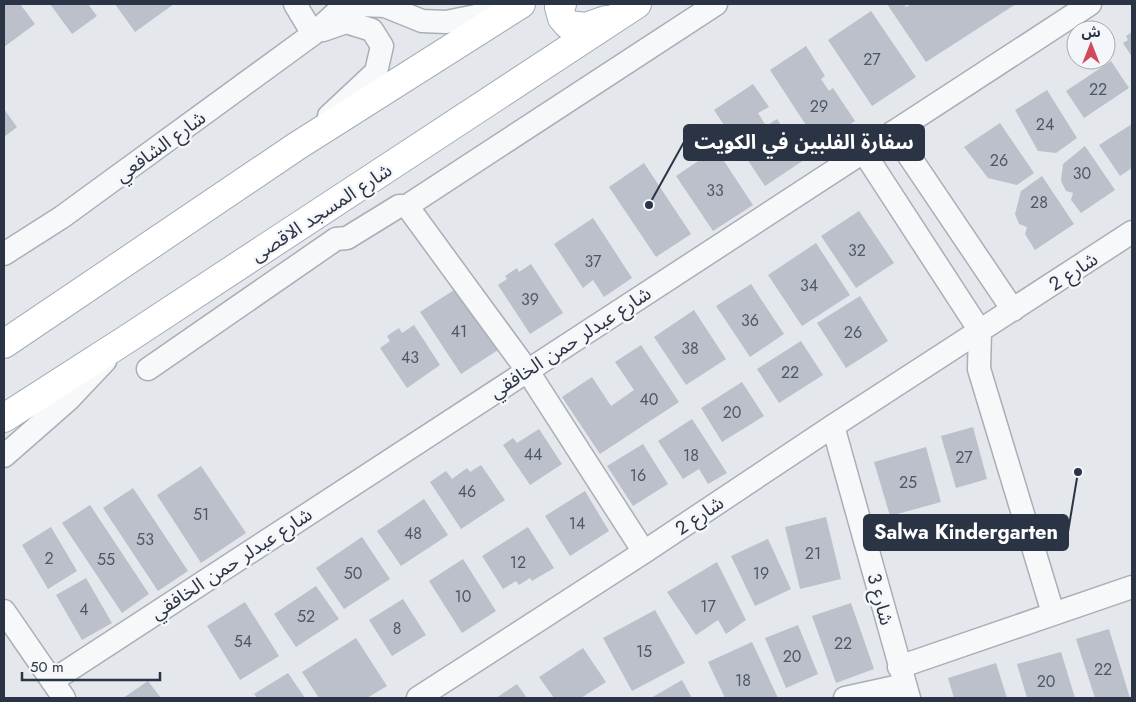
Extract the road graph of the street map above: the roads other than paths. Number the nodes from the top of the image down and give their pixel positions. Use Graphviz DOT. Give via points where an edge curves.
graph roads {
  1 [pos="500,4"];
  2 [pos="521,4"];
  3 [pos="562,4"];
  4 [pos="716,4"];
  5 [pos="1090,4"];
  6 [pos="298,5"];
  7 [pos="628,10"];
  8 [pos="313,34"];
  9 [pos="893,132"];
  10 [pos="297,146"];
  11 [pos="863,151"];
  12 [pos="408,206"];
  13 [pos="312,219"];
  14 [pos="1132,232"];
  15 [pos="336,239"];
  16 [pos="4,254"];
  17 [pos="1013,310"];
  18 [pos="980,331"];
  19 [pos="127,339"];
  20 [pos="9,340"];
  21 [pos="148,369"];
  22 [pos="528,370"];
  23 [pos="4,418"];
  24 [pos="833,426"];
  25 [pos="4,456"];
  26 [pos="644,552"];
  27 [pos="1132,587"];
  28 [pos="4,611"];
  29 [pos="1053,614"];
  30 [pos="904,683"];
  31 [pos="58,690"];
  32 [pos="420,698"];
  33 [pos="845,698"];
  1 -- 8 [label="street, شارع الشافعي" via="476,16 446,22 422,21 385,6 361,5 337,12"];
  2 -- 10 [label="main road"];
  3 -- 7 [label="main road" via="559,7 562,18 568,25 586,26"];
  4 -- 12 [label="street"];
  5 -- 9 [label="street, شارع عبدلر حمن الخافقي"];
  6 -- 8 [label="street"];
  7 -- 13 [label="main road, شارع المسجد الاقصى"];
  8 -- 10 [label="street, شارع الشافعي" via="346,22 372,30 382,46 376,72"];
  8 -- 16 [label="street, شارع الشافعي" via="62,217"];
  9 -- 11 [label="street, شارع عبدلر حمن الخافقي"];
  9 -- 17 [label="street"];
  10 -- 20 [label="main road"];
  11 -- 18 [label="street"];
  11 -- 22 [label="street, شارع عبدلر حمن الخافقي"];
  12 -- 15 [label="street" via="400,206 347,238"];
  12 -- 22 [label="street"];
  13 -- 15 [label="street"];
  13 -- 19 [label="main road, شارع المسجد الاقصى"];
  14 -- 17 [label="street, شارع 2"];
  15 -- 21 [label="street"];
  17 -- 18 [label="street, شارع 2"];
  18 -- 24 [label="street, شارع 2"];
  18 -- 29 [label="street" via="979,369"];
  19 -- 23 [label="main road, شارع المسجد الاقصى"];
  19 -- 25 [label="street" via="69,399"];
  22 -- 26 [label="street"];
  22 -- 31 [label="street, شارع عبدلر حمن الخافقي"];
  24 -- 26 [label="street, شارع 2"];
  24 -- 30 [label="street, شارع 3"];
  26 -- 32 [label="street, شارع 2"];
  27 -- 29 [label="street"];
  28 -- 31 [label="street"];
  29 -- 30 [label="street"];
  30 -- 33 [label="street"];
}
